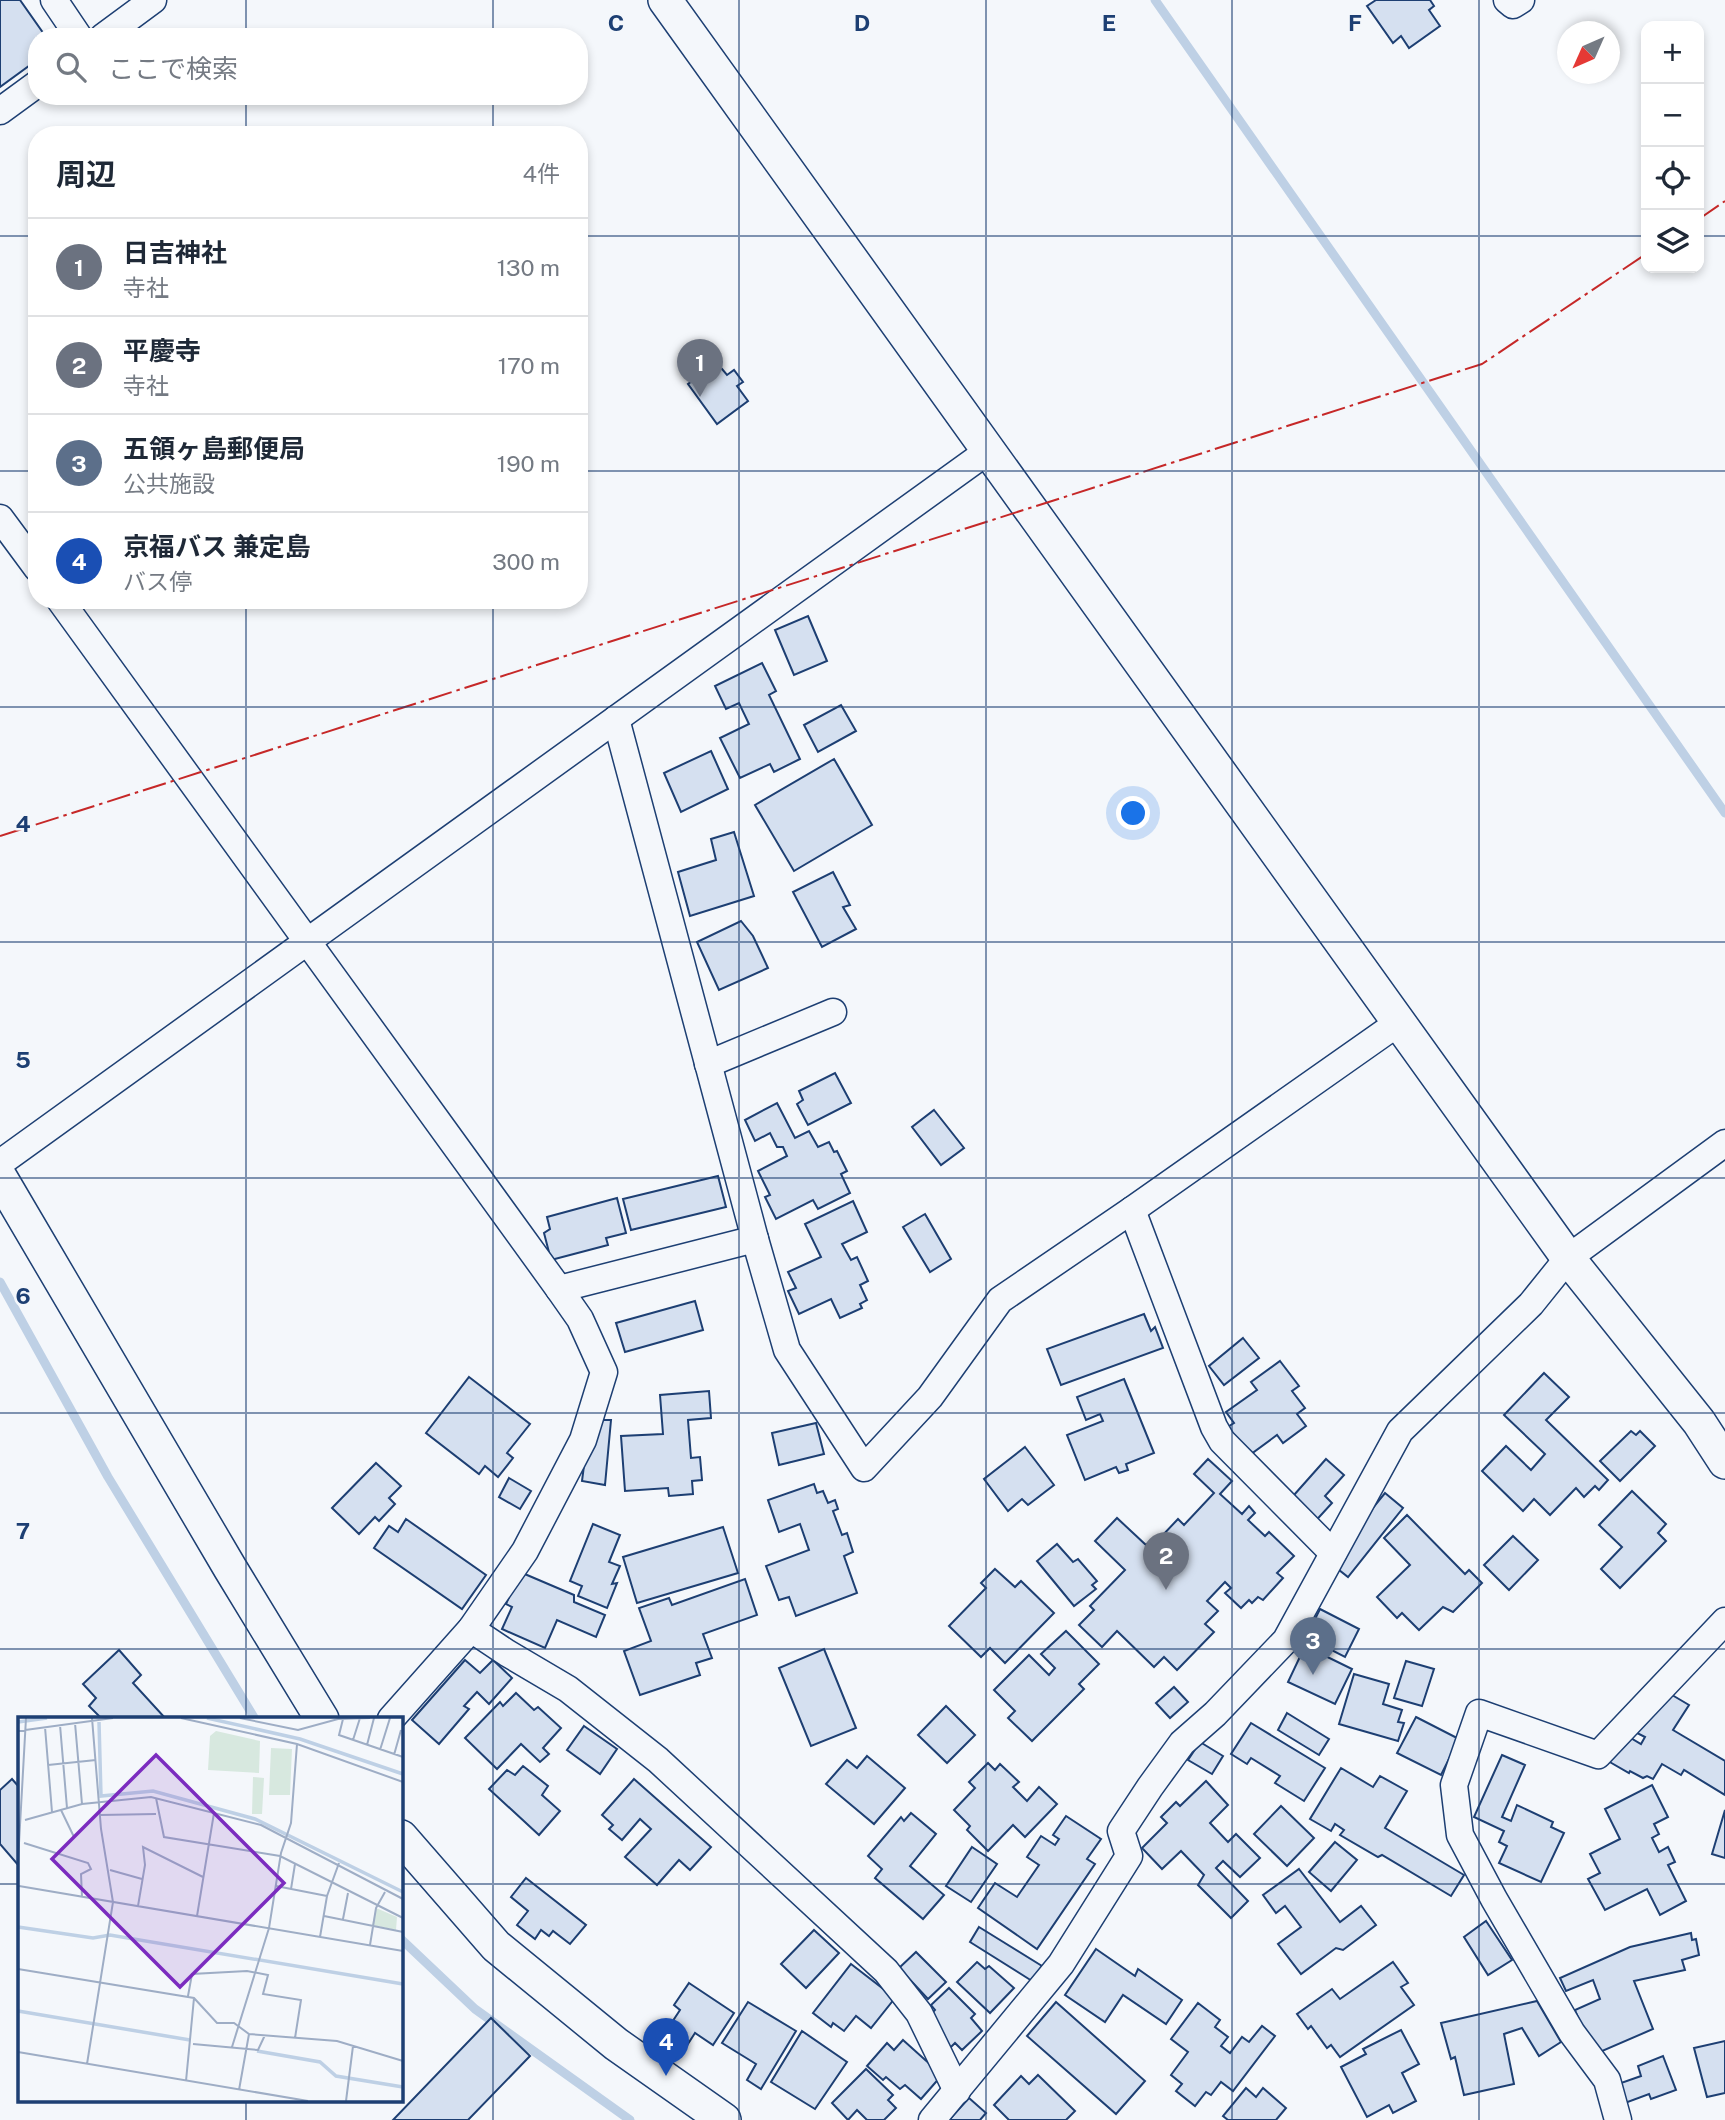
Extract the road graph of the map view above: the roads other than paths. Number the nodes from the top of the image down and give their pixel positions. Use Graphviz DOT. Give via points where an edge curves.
graph roads {
  1 [pos="54,0"];
  2 [pos="153,0"];
  3 [pos="665,0"];
  4 [pos="1507,0"];
  5 [pos="1521,0"];
  6 [pos="73,28"];
  7 [pos="115,28"];
  8 [pos="28,91"];
  9 [pos="0,111"];
  10 [pos="988,451"];
  11 [pos="0,518"];
  12 [pos="28,556"];
  13 [pos="67,609"];
  14 [pos="616,719"];
  15 [pos="308,941"];
  16 [pos="833,1012"];
  17 [pos="1398,1023"];
  18 [pos="708,1064"];
  19 [pos="1725,1143"];
  20 [pos="0,1163"];
  21 [pos="0,1177"];
  22 [pos="1132,1210"];
  23 [pos="755,1239"];
  24 [pos="1568,1258"];
  25 [pos="559,1289"];
  26 [pos="1725,1462"];
  27 [pos="1333,1553"];
  28 [pos="1725,1621"];
  29 [pos="471,1629"];
  30 [pos="321,1717"];
  31 [pos="393,1717"];
  32 [pos="402,1838"];
  33 [pos="957,2091"];
  34 [pos="724,2120"];
  35 [pos="932,2120"];
  36 [pos="1618,2120"];
  1 -- 6 [label="street"];
  2 -- 7 [label="street"];
  3 -- 10 [label="street"];
  4 -- 5 [label="street" via="1513,5"];
  8 -- 9 [label="street"];
  10 -- 14 [label="street"];
  10 -- 17 [label="street"];
  11 -- 12 [label="street"];
  13 -- 15 [label="street"];
  14 -- 15 [label="street"];
  14 -- 18 [label="street"];
  15 -- 20 [label="street"];
  15 -- 25 [label="street"];
  16 -- 18 [label="street"];
  17 -- 22 [label="street"];
  17 -- 24 [label="street"];
  18 -- 23 [label="street"];
  19 -- 24 [label="street"];
  21 -- 30 [label="street"];
  22 -- 23 [label="street" via="1000,1300 930,1396 864,1468 787,1350"];
  22 -- 27 [label="street" via="1222,1441"];
  23 -- 25 [label="street"];
  24 -- 26 [label="street" via="1699,1422"];
  24 -- 27 [label="street" via="1531,1304 1400,1430"];
  25 -- 29 [label="street" via="580,1319 604,1372 583,1440 525,1551"];
  27 -- 33 [label="street" via="1286,1640 1182,1743 1150,1787 1121,1831 1129,1856 1061,1964"];
  28 -- 36 [label="street" via="1598,1755 1479,1713 1454,1785 1460,1835 1572,2034 1607,2080"];
  29 -- 31 [label="street"];
  29 -- 33 [label="street" via="568,1689 658,1760 886,1971 919,2012"];
  32 -- 34 [label="street" via="496,1946 616,2044"];
  33 -- 35 [label="street"];
}
